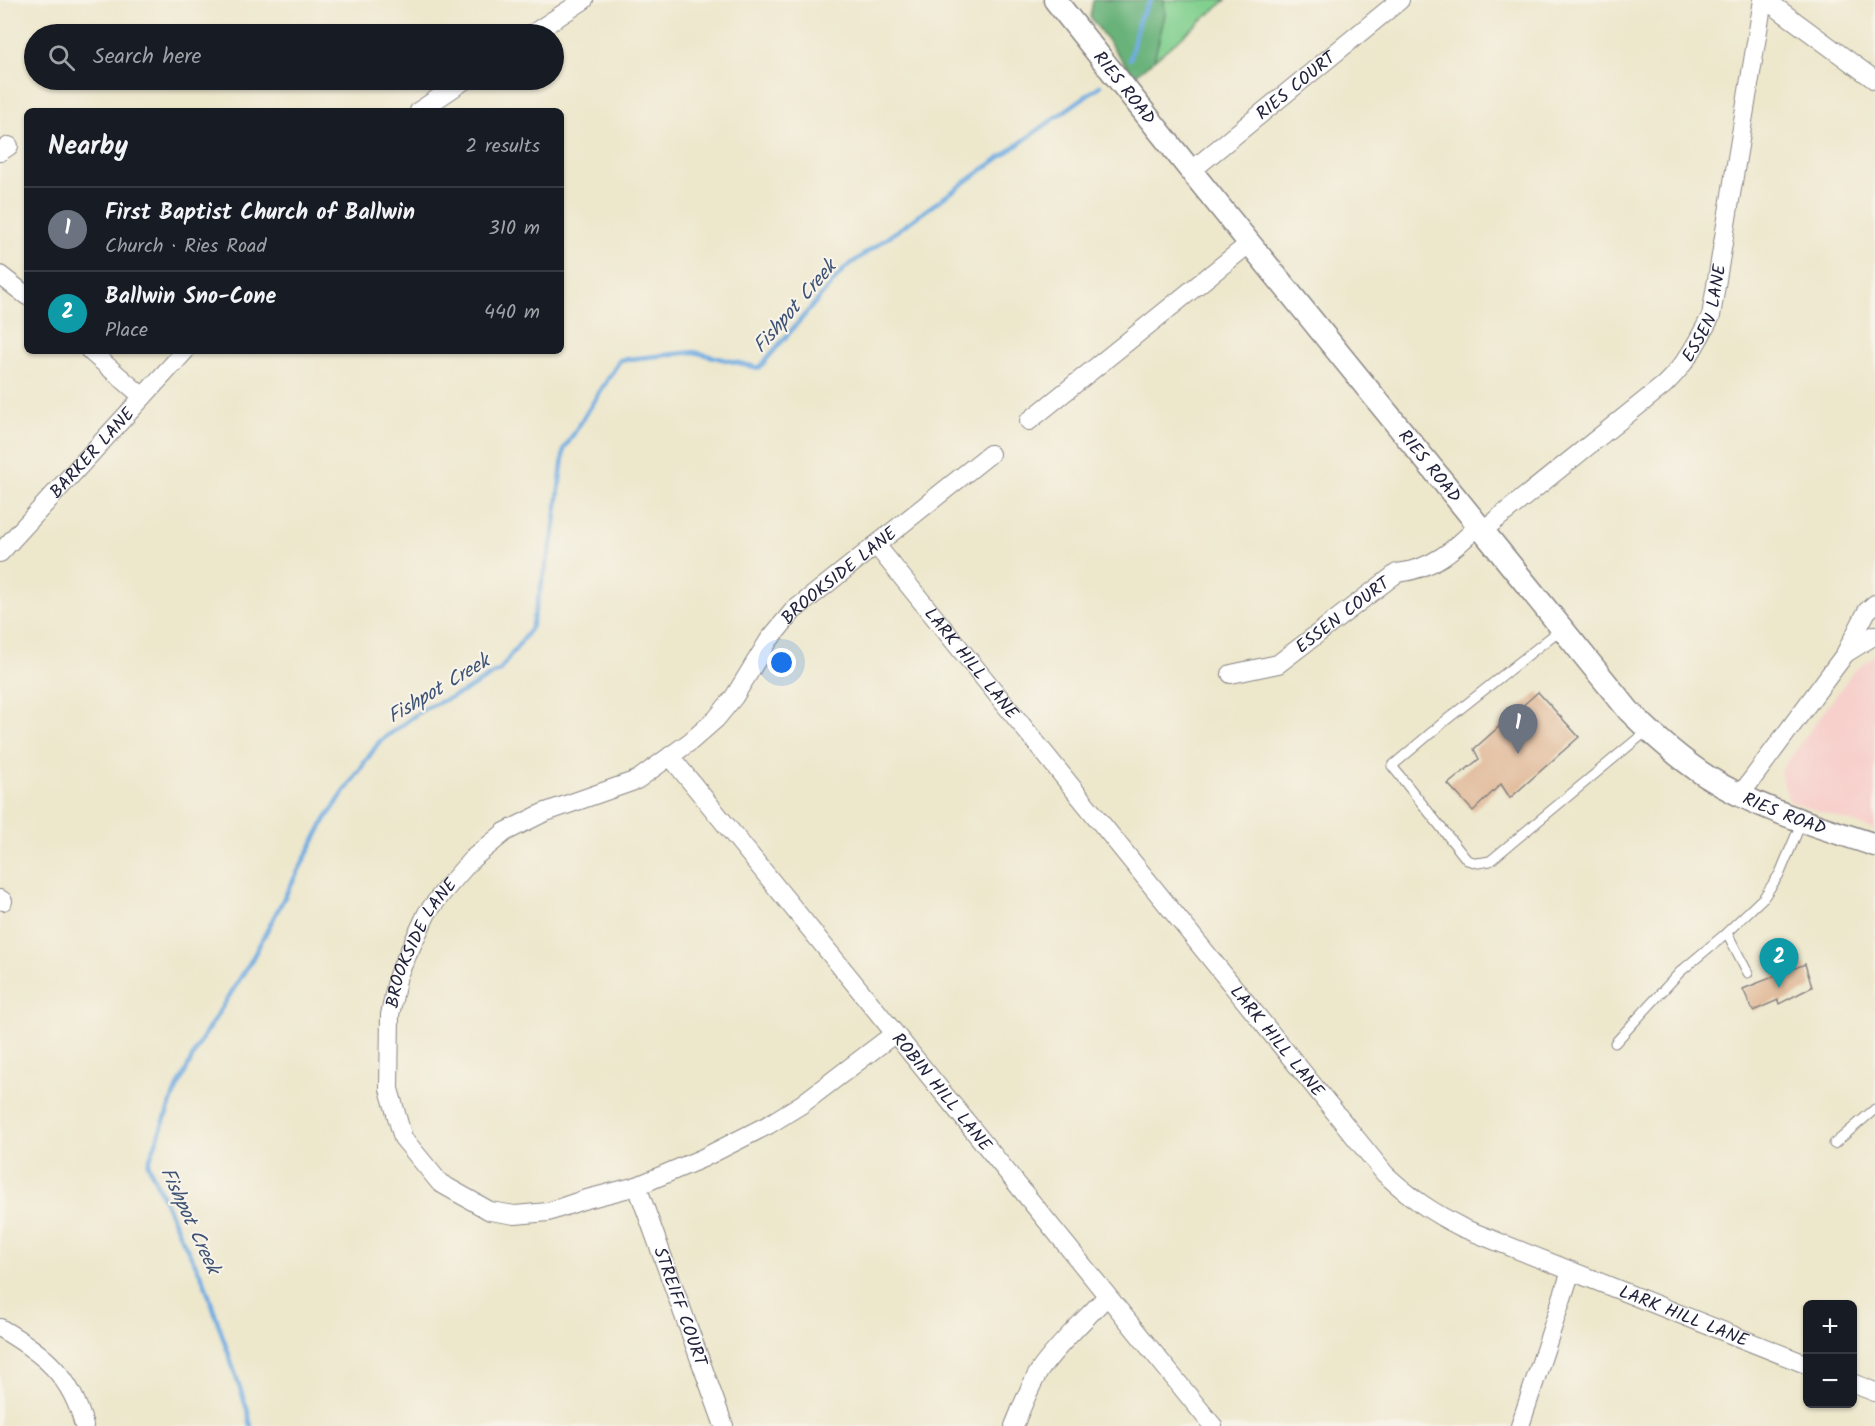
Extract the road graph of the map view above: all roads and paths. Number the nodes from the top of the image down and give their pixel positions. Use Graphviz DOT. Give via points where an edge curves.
graph roads {
  1 [pos="584,0"];
  2 [pos="1055,0"];
  3 [pos="1400,0"];
  4 [pos="1765,0"];
  5 [pos="547,24"];
  6 [pos="1875,80"];
  7 [pos="450,90"];
  8 [pos="423,108"];
  9 [pos="1191,171"];
  10 [pos="1250,243"];
  11 [pos="0,275"];
  12 [pos="24,294"];
  13 [pos="93,354"];
  14 [pos="183,354"];
  15 [pos="143,398"];
  16 [pos="1029,421"];
  17 [pos="990,454"];
  18 [pos="1480,529"];
  19 [pos="876,545"];
  20 [pos="0,553"];
  21 [pos="1875,604"];
  22 [pos="1561,629"];
  23 [pos="1875,635"];
  24 [pos="1845,654"];
  25 [pos="1231,674"];
  26 [pos="1648,730"];
  27 [pos="670,756"];
  28 [pos="1741,794"];
  29 [pos="1802,820"];
  30 [pos="1875,845"];
  31 [pos="1727,933"];
  32 [pos="1748,973"];
  33 [pos="894,1034"];
  34 [pos="1614,1043"];
  35 [pos="1875,1109"];
  36 [pos="1834,1143"];
  37 [pos="637,1186"];
  38 [pos="1571,1271"];
  39 [pos="1107,1296"];
  40 [pos="0,1328"];
  41 [pos="1803,1363"];
  42 [pos="1857,1385"];
  43 [pos="1875,1392"];
  44 [pos="84,1426"];
  45 [pos="724,1426"];
  46 [pos="1014,1426"];
  47 [pos="1213,1426"];
  48 [pos="1520,1426"];
  1 -- 5 [label="street"];
  2 -- 9 [label="street, RIES ROAD"];
  3 -- 9 [label="street, RIES COURT"];
  4 -- 6 [label="street"];
  4 -- 18 [label="street, ESSEN LANE" via="1711,316 1693,351 1664,385"];
  7 -- 8 [label="street"];
  9 -- 10 [label="street, RIES ROAD"];
  10 -- 16 [label="street"];
  10 -- 18 [label="street, RIES ROAD"];
  11 -- 12 [label="street"];
  13 -- 15 [label="street"];
  14 -- 15 [label="street, BARKER LANE"];
  15 -- 20 [label="street, BARKER LANE"];
  17 -- 19 [label="street, BROOKSIDE LANE"];
  18 -- 22 [label="street, RIES ROAD"];
  18 -- 25 [label="street, ESSEN COURT" via="1453,551 1410,572 1397,573 1278,664"];
  19 -- 27 [label="street, BROOKSIDE LANE" via="793,611 768,640 716,719"];
  19 -- 38 [label="street, LARK HILL LANE" via="1385,1173 1433,1213"];
  21 -- 24 [label="street" via="1867,610"];
  22 -- 26 [label="street, RIES ROAD"];
  22 -- 26 [label="lane" via="1393,764 1393,769 1467,860 1490,861"];
  23 -- 24 [label="street"];
  24 -- 28 [label="street"];
  26 -- 28 [label="street, RIES ROAD" via="1687,763"];
  27 -- 33 [label="street, ROBIN HILL LANE"];
  27 -- 37 [label="street, BROOKSIDE LANE" via="637,780 543,813 505,832 472,859 444,891 417,933 398,975 390,1015 388,1073 394,1111 403,1138 441,1183 490,1211 515,1215 548,1212"];
  28 -- 29 [label="street, RIES ROAD"];
  29 -- 30 [label="street, RIES ROAD"];
  29 -- 31 [label="lane" via="1764,897"];
  31 -- 32 [label="lane"];
  31 -- 34 [label="lane" via="1680,972"];
  33 -- 37 [label="street, BROOKSIDE LANE" via="768,1125"];
  33 -- 39 [label="street, ROBIN HILL LANE"];
  35 -- 36 [label="lane"];
  37 -- 45 [label="street, STREIFF COURT"];
  38 -- 41 [label="street, LARK HILL LANE"];
  38 -- 48 [label="street"];
  39 -- 46 [label="street" via="1050,1356 1030,1387"];
  39 -- 47 [label="street, ROBIN HILL LANE"];
  40 -- 44 [label="street" via="48,1360 69,1387"];
  42 -- 43 [label="street"];
}
